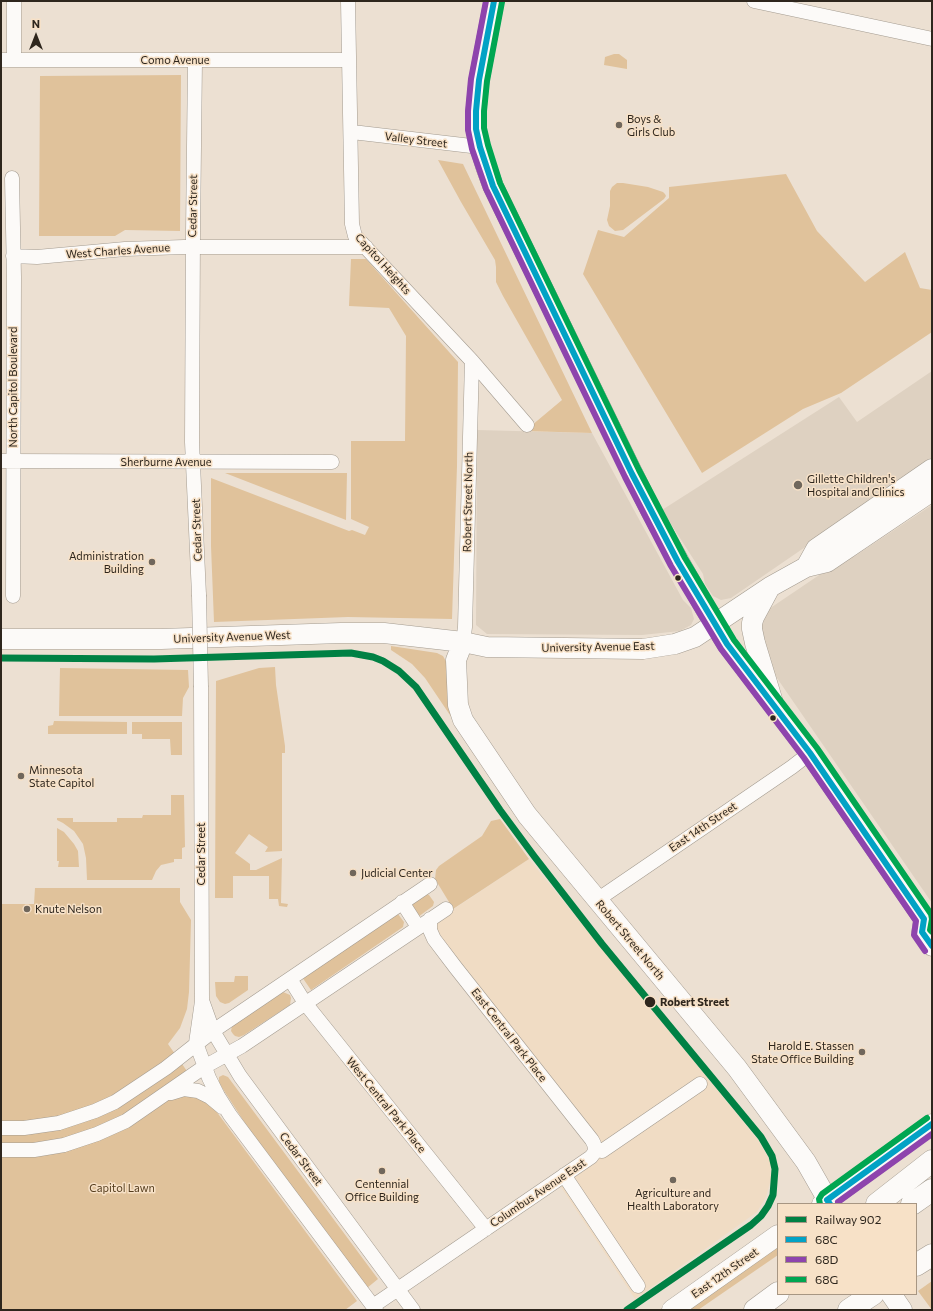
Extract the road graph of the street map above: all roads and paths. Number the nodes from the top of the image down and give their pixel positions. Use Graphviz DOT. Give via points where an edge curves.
graph roads {
  1 [pos="14,1"];
  2 [pos="348,1"];
  3 [pos="494,1"];
  4 [pos="754,1"];
  5 [pos="932,39"];
  6 [pos="8,60"];
  7 [pos="195,60"];
  8 [pos="349,60"];
  9 [pos="352,132"];
  10 [pos="480,148"];
  11 [pos="12,178"];
  12 [pos="193,247"];
  13 [pos="366,247"];
  14 [pos="13,256"];
  15 [pos="472,361"];
  16 [pos="527,425"];
  17 [pos="7,461"];
  18 [pos="194,462"];
  19 [pos="332,462"];
  20 [pos="932,469"];
  21 [pos="932,490"];
  22 [pos="806,567"];
  23 [pos="770,587"];
  24 [pos="13,596"];
  25 [pos="715,624"];
  26 [pos="1,639"];
  27 [pos="463,642"];
  28 [pos="774,706"];
  29 [pos="810,753"];
  30 [pos="430,884"];
  31 [pos="597,900"];
  32 [pos="402,902"];
  33 [pos="446,909"];
  34 [pos="430,919"];
  35 [pos="928,920"];
  36 [pos="418,927"];
  37 [pos="932,946"];
  38 [pos="290,979"];
  39 [pos="202,1000"];
  40 [pos="305,1003"];
  41 [pos="213,1031"];
  42 [pos="196,1043"];
  43 [pos="227,1055"];
  44 [pos="204,1067"];
  45 [pos="700,1084"];
  46 [pos="165,1095"];
  47 [pos="230,1115"];
  48 [pos="932,1124"];
  49 [pos="1,1128"];
  50 [pos="594,1149"];
  51 [pos="1,1150"];
  52 [pos="932,1161"];
  53 [pos="564,1175"];
  54 [pos="826,1203"];
  55 [pos="878,1203"];
  56 [pos="486,1229"];
  57 [pos="777,1236"];
  58 [pos="638,1286"];
  59 [pos="398,1289"];
  60 [pos="777,1294"];
  61 [pos="871,1295"];
  62 [pos="374,1308"];
  63 [pos="850,1309"];
  64 [pos="413,1310"];
  65 [pos="672,1310"];
  66 [pos="755,1310"];
  1 -- 6 [label="street"];
  2 -- 8 [label="street, Capitol Heights"];
  3 -- 10 [label="main road" via="477,95 476,129"];
  4 -- 5 [label="street"];
  6 -- 7 [label="street, Como Avenue"];
  7 -- 8 [label="street, Como Avenue"];
  7 -- 12 [label="street, Cedar Street"];
  8 -- 9 [label="street, Capitol Heights"];
  9 -- 10 [label="street, Valley Street"];
  9 -- 13 [label="street, Capitol Heights" via="352,224 355,236"];
  10 -- 25 [label="main road" via="493,186 632,474 678,562"];
  11 -- 14 [label="street, North Capitol Boulevard"];
  12 -- 13 [label="street, West Charles Avenue"];
  12 -- 14 [label="street, West Charles Avenue" via="125,249 37,257"];
  12 -- 18 [label="street, Cedar Street"];
  13 -- 15 [label="street, Capitol Heights"];
  14 -- 17 [label="street, North Capitol Boulevard"];
  15 -- 16 [label="street, Capitol Heights"];
  15 -- 27 [label="street, Robert Street North"];
  17 -- 18 [label="street, Sherburne Avenue"];
  17 -- 24 [label="street, North Capitol Boulevard"];
  18 -- 19 [label="street, Sherburne Avenue"];
  18 -- 39 [label="street, Cedar Street, bridge" via="201,687"];
  20 -- 22 [label="main road" via="816,548"];
  21 -- 22 [label="main road, University Avenue East" via="827,562"];
  22 -- 23 [label="main road, University Avenue East"];
  23 -- 25 [label="main road, University Avenue East"];
  23 -- 28 [label="main road" via="754,617 752,629"];
  25 -- 27 [label="main road, University Avenue East" via="695,637 675,644 643,649 487,647"];
  25 -- 28 [label="main road" via="735,656"];
  26 -- 27 [label="main road, University Avenue West" via="162,639 384,633"];
  27 -- 31 [label="main road, Robert Street North" via="468,660 469,718 473,734 527,815"];
  28 -- 29 [label="main road"];
  29 -- 31 [label="street, East 14th Street" via="792,768"];
  29 -- 35 [label="main road"];
  30 -- 32 [label="street"];
  31 -- 54 [label="main road, Robert Street North" via="736,1068 806,1162"];
  32 -- 36 [label="street"];
  32 -- 38 [label="street"];
  33 -- 34 [label="street"];
  34 -- 36 [label="street"];
  34 -- 50 [label="street, East Central Park Place" via="430,930 434,939 592,1140"];
  35 -- 37 [label="main road" via="922,932"];
  36 -- 40 [label="street"];
  38 -- 40 [label="street, West Central Park Place"];
  38 -- 41 [label="street"];
  39 -- 41 [label="street, Cedar Street"];
  39 -- 42 [label="street, Cedar Street"];
  40 -- 43 [label="street"];
  40 -- 56 [label="street, West Central Park Place"];
  41 -- 42 [label="street"];
  41 -- 43 [label="street, Cedar Street"];
  42 -- 44 [label="street, Cedar Street"];
  42 -- 49 [label="street" via="166,1068 115,1102 95,1111 46,1126"];
  43 -- 44 [label="street"];
  43 -- 59 [label="street, Cedar Street"];
  44 -- 46 [label="street"];
  44 -- 47 [label="street, Cedar Street"];
  45 -- 50 [label="street, Columbus Avenue East" via="602,1151"];
  46 -- 47 [label="street" via="184,1089 198,1091 210,1097"];
  46 -- 51 [label="street" via="126,1121 81,1140 34,1150"];
  47 -- 62 [label="street, Cedar Street"];
  48 -- 54 [label="main road"];
  50 -- 53 [label="street, Columbus Avenue East" via="591,1157"];
  52 -- 55 [label="highway"];
  53 -- 56 [label="street, Columbus Avenue East"];
  53 -- 58 [label="street"];
  56 -- 59 [label="street, Columbus Avenue East"];
  57 -- 65 [label="main road, East 12th Street"];
  59 -- 62 [label="street, Columbus Avenue East"];
  59 -- 64 [label="street, Cedar Street"];
  60 -- 66 [label="highway"];
  61 -- 63 [label="highway"];
}
